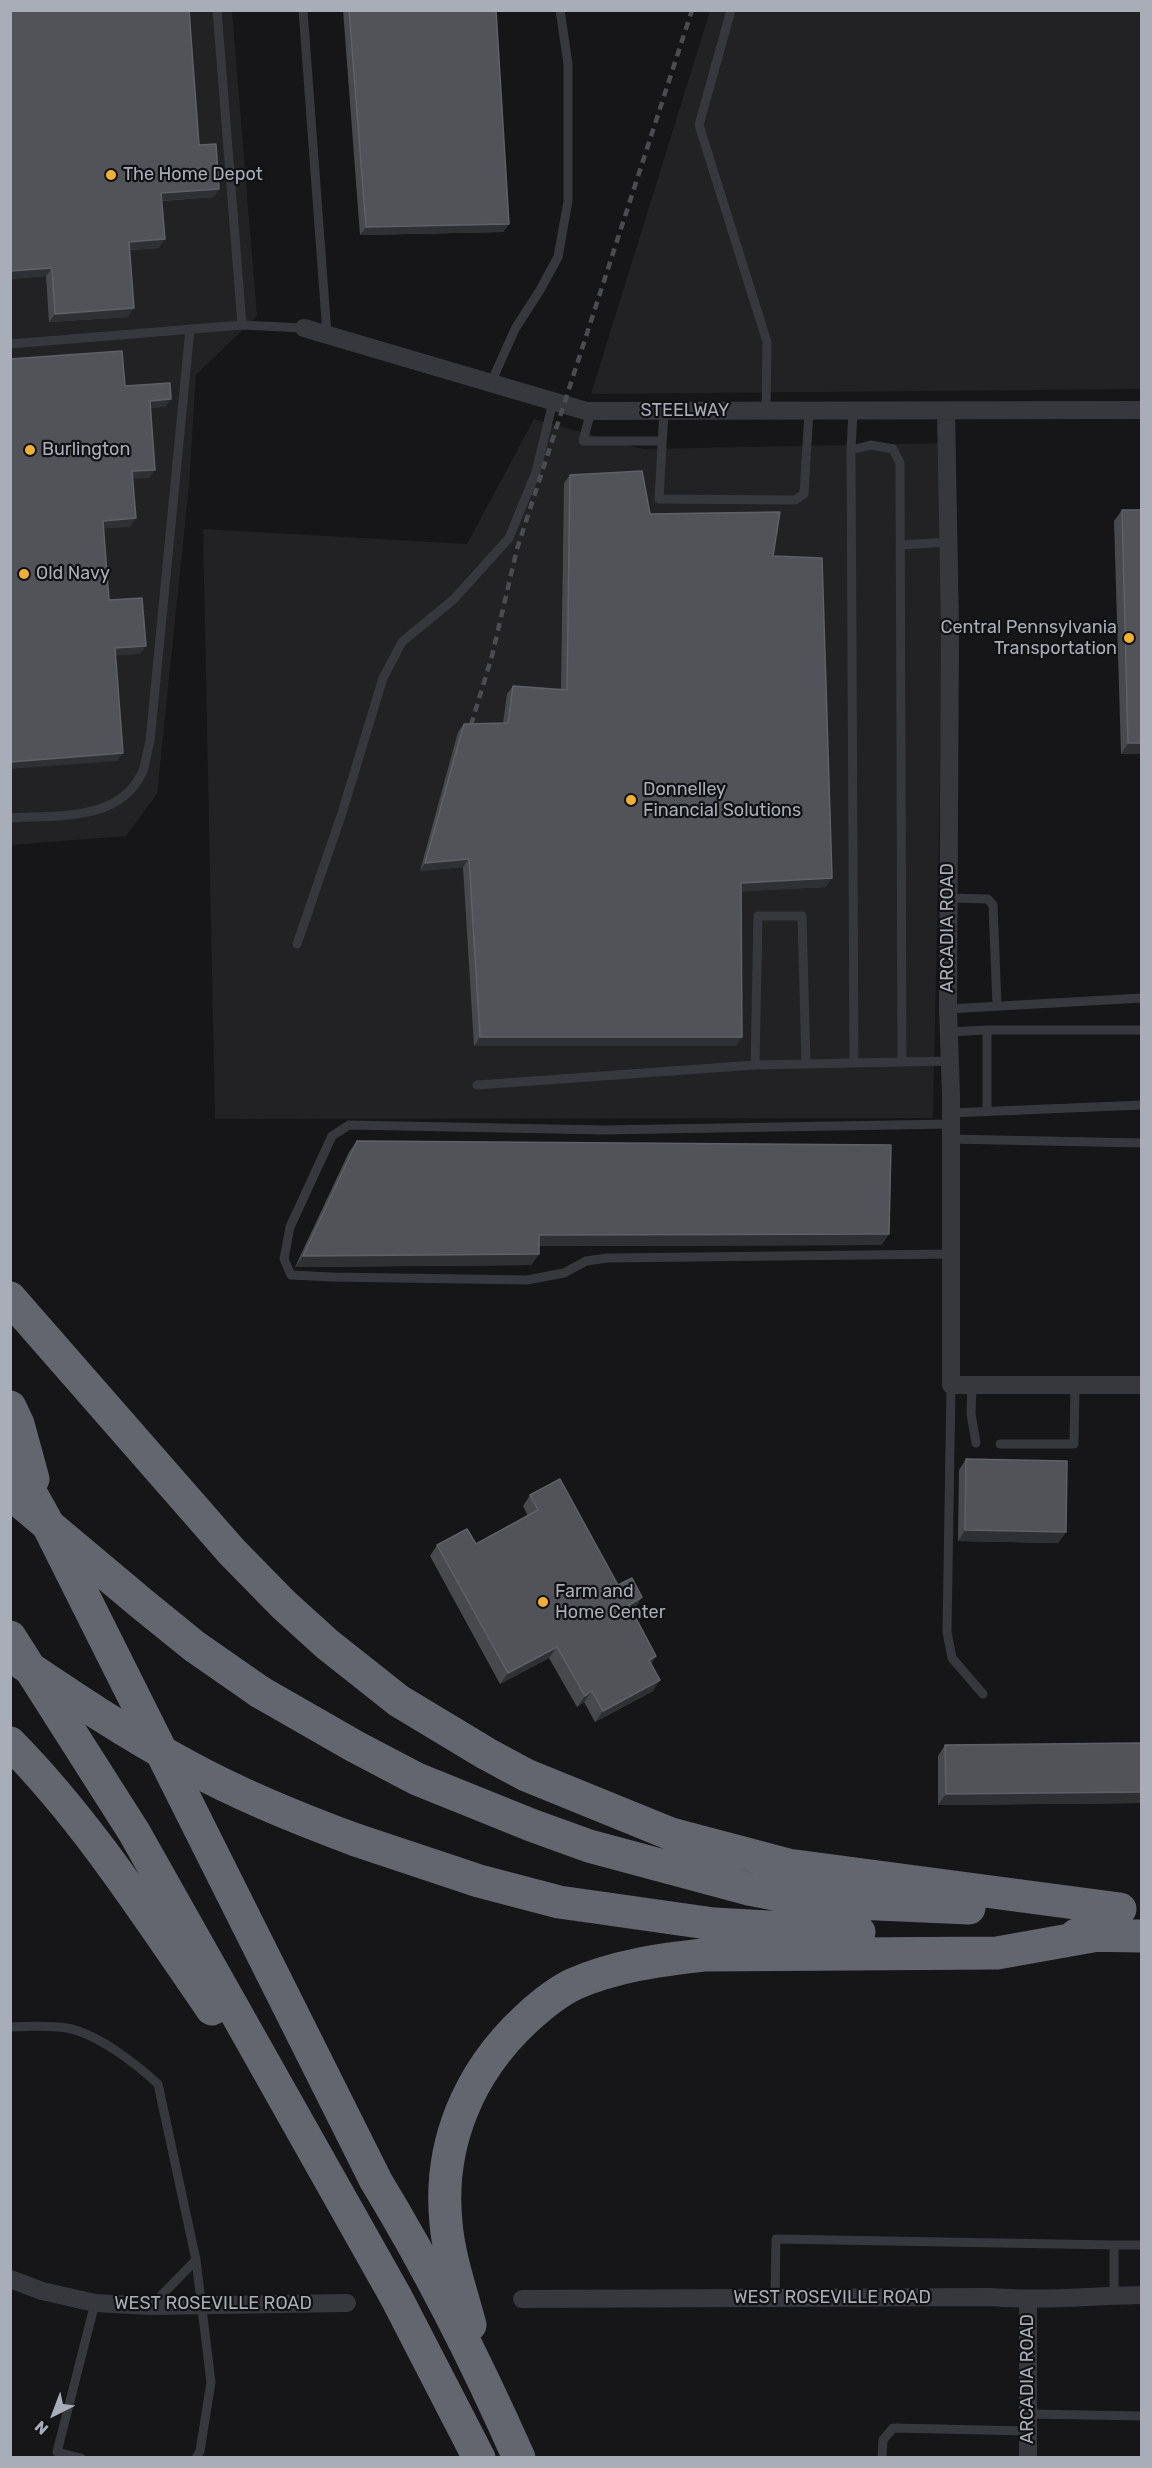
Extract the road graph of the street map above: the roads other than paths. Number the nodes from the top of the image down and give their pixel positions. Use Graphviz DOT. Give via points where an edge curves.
graph roads {
  1 [pos="217,10"];
  2 [pos="303,10"];
  3 [pos="560,10"];
  4 [pos="730,10"];
  5 [pos="242,325"];
  6 [pos="304,328"];
  7 [pos="190,329"];
  8 [pos="327,334"];
  9 [pos="10,344"];
  10 [pos="491,383"];
  11 [pos="553,402"];
  12 [pos="1142,410"];
  13 [pos="591,411"];
  14 [pos="663,411"];
  15 [pos="766,411"];
  16 [pos="809,411"];
  17 [pos="853,411"];
  18 [pos="946,411"];
  19 [pos="662,441"];
  20 [pos="850,450"];
  21 [pos="948,542"];
  22 [pos="902,545"];
  23 [pos="10,818"];
  24 [pos="949,898"];
  25 [pos="297,944"];
  26 [pos="1142,998"];
  27 [pos="997,1005"];
  28 [pos="948,1009"];
  29 [pos="987,1030"];
  30 [pos="1142,1030"];
  31 [pos="949,1032"];
  32 [pos="950,1061"];
  33 [pos="902,1062"];
  34 [pos="806,1063"];
  35 [pos="854,1063"];
  36 [pos="755,1065"];
  37 [pos="477,1085"];
  38 [pos="1142,1105"];
  39 [pos="987,1110"];
  40 [pos="950,1125"];
  41 [pos="1142,1143"];
  42 [pos="950,1254"];
  43 [pos="10,1298"];
  44 [pos="951,1385"];
  45 [pos="972,1385"];
  46 [pos="1075,1385"];
  47 [pos="1142,1385"];
  48 [pos="10,1407"];
  49 [pos="976,1443"];
  50 [pos="1000,1444"];
  51 [pos="10,1456"];
  52 [pos="10,1493"];
  53 [pos="43,1515"];
  54 [pos="10,1637"];
  55 [pos="10,1655"];
  56 [pos="983,1694"];
  57 [pos="10,1743"];
  58 [pos="1131,1909"];
  59 [pos="1098,1935"];
  60 [pos="1142,1936"];
  61 [pos="10,2027"];
  62 [pos="332,2184"];
  63 [pos="1114,2245"];
  64 [pos="1142,2245"];
  65 [pos="196,2260"];
  66 [pos="10,2279"];
  67 [pos="1142,2295"];
  68 [pos="1114,2296"];
  69 [pos="775,2298"];
  70 [pos="522,2299"];
  71 [pos="1028,2300"];
  72 [pos="94,2303"];
  73 [pos="347,2303"];
  74 [pos="201,2305"];
  75 [pos="151,2306"];
  76 [pos="488,2387"];
  77 [pos="1142,2416"];
  78 [pos="1028,2422"];
  79 [pos="81,2457"];
  80 [pos="196,2457"];
  81 [pos="479,2457"];
  82 [pos="519,2457"];
  83 [pos="882,2457"];
  84 [pos="1028,2457"];
  1 -- 5 [label="lane"];
  2 -- 8 [label="lane"];
  3 -- 10 [label="lane" via="568,64 568,201 558,256 515,329"];
  4 -- 15 [label="lane" via="699,125 767,342"];
  5 -- 6 [label="lane, STEELWAY"];
  5 -- 7 [label="lane, STEELWAY"];
  6 -- 8 [label="street, STEELWAY"];
  7 -- 9 [label="lane, STEELWAY"];
  7 -- 23 [label="lane" via="150,741 142,772 129,793 112,806 87,813"];
  8 -- 10 [label="street, STEELWAY"];
  10 -- 11 [label="street, STEELWAY"];
  11 -- 13 [label="street, STEELWAY"];
  11 -- 25 [label="lane" via="536,472 509,538 454,599 402,642 383,678"];
  12 -- 18 [label="street, STEELWAY"];
  13 -- 14 [label="street, STEELWAY"];
  13 -- 19 [label="lane" via="583,441"];
  14 -- 15 [label="street, STEELWAY"];
  14 -- 19 [label="lane"];
  15 -- 16 [label="street, STEELWAY"];
  16 -- 17 [label="street, STEELWAY"];
  16 -- 19 [label="lane" via="804,494 795,500 659,499"];
  17 -- 18 [label="street, STEELWAY"];
  17 -- 20 [label="lane"];
  18 -- 21 [label="street, ARCADIA ROAD"];
  20 -- 22 [label="lane" via="871,445 893,449 900,463"];
  20 -- 35 [label="lane"];
  21 -- 22 [label="lane"];
  21 -- 24 [label="street, ARCADIA ROAD"];
  22 -- 33 [label="lane"];
  24 -- 27 [label="lane" via="988,899 993,905"];
  24 -- 28 [label="street, ARCADIA ROAD"];
  26 -- 27 [label="lane"];
  27 -- 28 [label="lane"];
  28 -- 31 [label="street, ARCADIA ROAD"];
  29 -- 30 [label="lane"];
  29 -- 31 [label="lane"];
  29 -- 39 [label="lane"];
  31 -- 32 [label="street, ARCADIA ROAD"];
  32 -- 33 [label="lane"];
  32 -- 40 [label="street, ARCADIA ROAD"];
  33 -- 35 [label="lane"];
  34 -- 35 [label="lane"];
  34 -- 36 [label="lane"];
  34 -- 36 [label="lane" via="802,916 758,916"];
  36 -- 37 [label="lane"];
  38 -- 39 [label="lane"];
  39 -- 40 [label="lane"];
  40 -- 41 [label="lane"];
  40 -- 42 [label="street, ARCADIA ROAD"];
  40 -- 42 [label="lane" via="604,1130 349,1125 332,1136 312,1176 290,1227 284,1259 291,1275 527,1280 608,1258"];
  42 -- 44 [label="street, ARCADIA ROAD"];
  43 -- 58 [label="highway" via="232,1552 284,1605 399,1701 487,1754 671,1834 788,1865"];
  44 -- 45 [label="street"];
  44 -- 56 [label="lane" via="947,1632 952,1658"];
  45 -- 46 [label="street"];
  45 -- 49 [label="lane"];
  46 -- 47 [label="street"];
  46 -- 50 [label="lane" via="1074,1444"];
  48 -- 53 [label="highway"];
  51 -- 53 [label="highway"];
  52 -- 58 [label="highway, bridge" via="194,1646 260,1692 417,1779 589,1846 749,1889 810,1901"];
  53 -- 76 [label="highway" via="376,2181"];
  54 -- 62 [label="highway" via="134,1832"];
  55 -- 59 [label="highway, bridge" via="104,1718 189,1768 286,1813 479,1881 559,1902 675,1920 828,1932"];
  57 -- 62 [label="highway" via="129,1888"];
  59 -- 60 [label="highway"];
  59 -- 76 [label="highway" via="997,1953 703,1955 660,1960 573,1985 537,2009 506,2038 480,2073 452,2137 446,2175 451,2259"];
  61 -- 65 [label="lane" via="67,2028 85,2034 158,2084"];
  62 -- 81 [label="highway"];
  63 -- 64 [label="lane"];
  63 -- 68 [label="lane"];
  63 -- 69 [label="lane" via="776,2239"];
  65 -- 74 [label="lane"];
  65 -- 75 [label="lane"];
  66 -- 72 [label="street, WEST ROSEVILLE ROAD"];
  67 -- 68 [label="street, WEST ROSEVILLE ROAD"];
  68 -- 71 [label="street, WEST ROSEVILLE ROAD"];
  69 -- 70 [label="street, WEST ROSEVILLE ROAD"];
  69 -- 71 [label="street, WEST ROSEVILLE ROAD"];
  71 -- 78 [label="street, ARCADIA ROAD"];
  72 -- 75 [label="street, WEST ROSEVILLE ROAD"];
  72 -- 79 [label="lane" via="57,2452"];
  73 -- 74 [label="street, WEST ROSEVILLE ROAD"];
  74 -- 75 [label="street, WEST ROSEVILLE ROAD"];
  74 -- 80 [label="lane" via="211,2382"];
  76 -- 82 [label="highway"];
  77 -- 78 [label="lane"];
  78 -- 83 [label="lane" via="893,2428 883,2440"];
  78 -- 84 [label="street, ARCADIA ROAD"];
}
